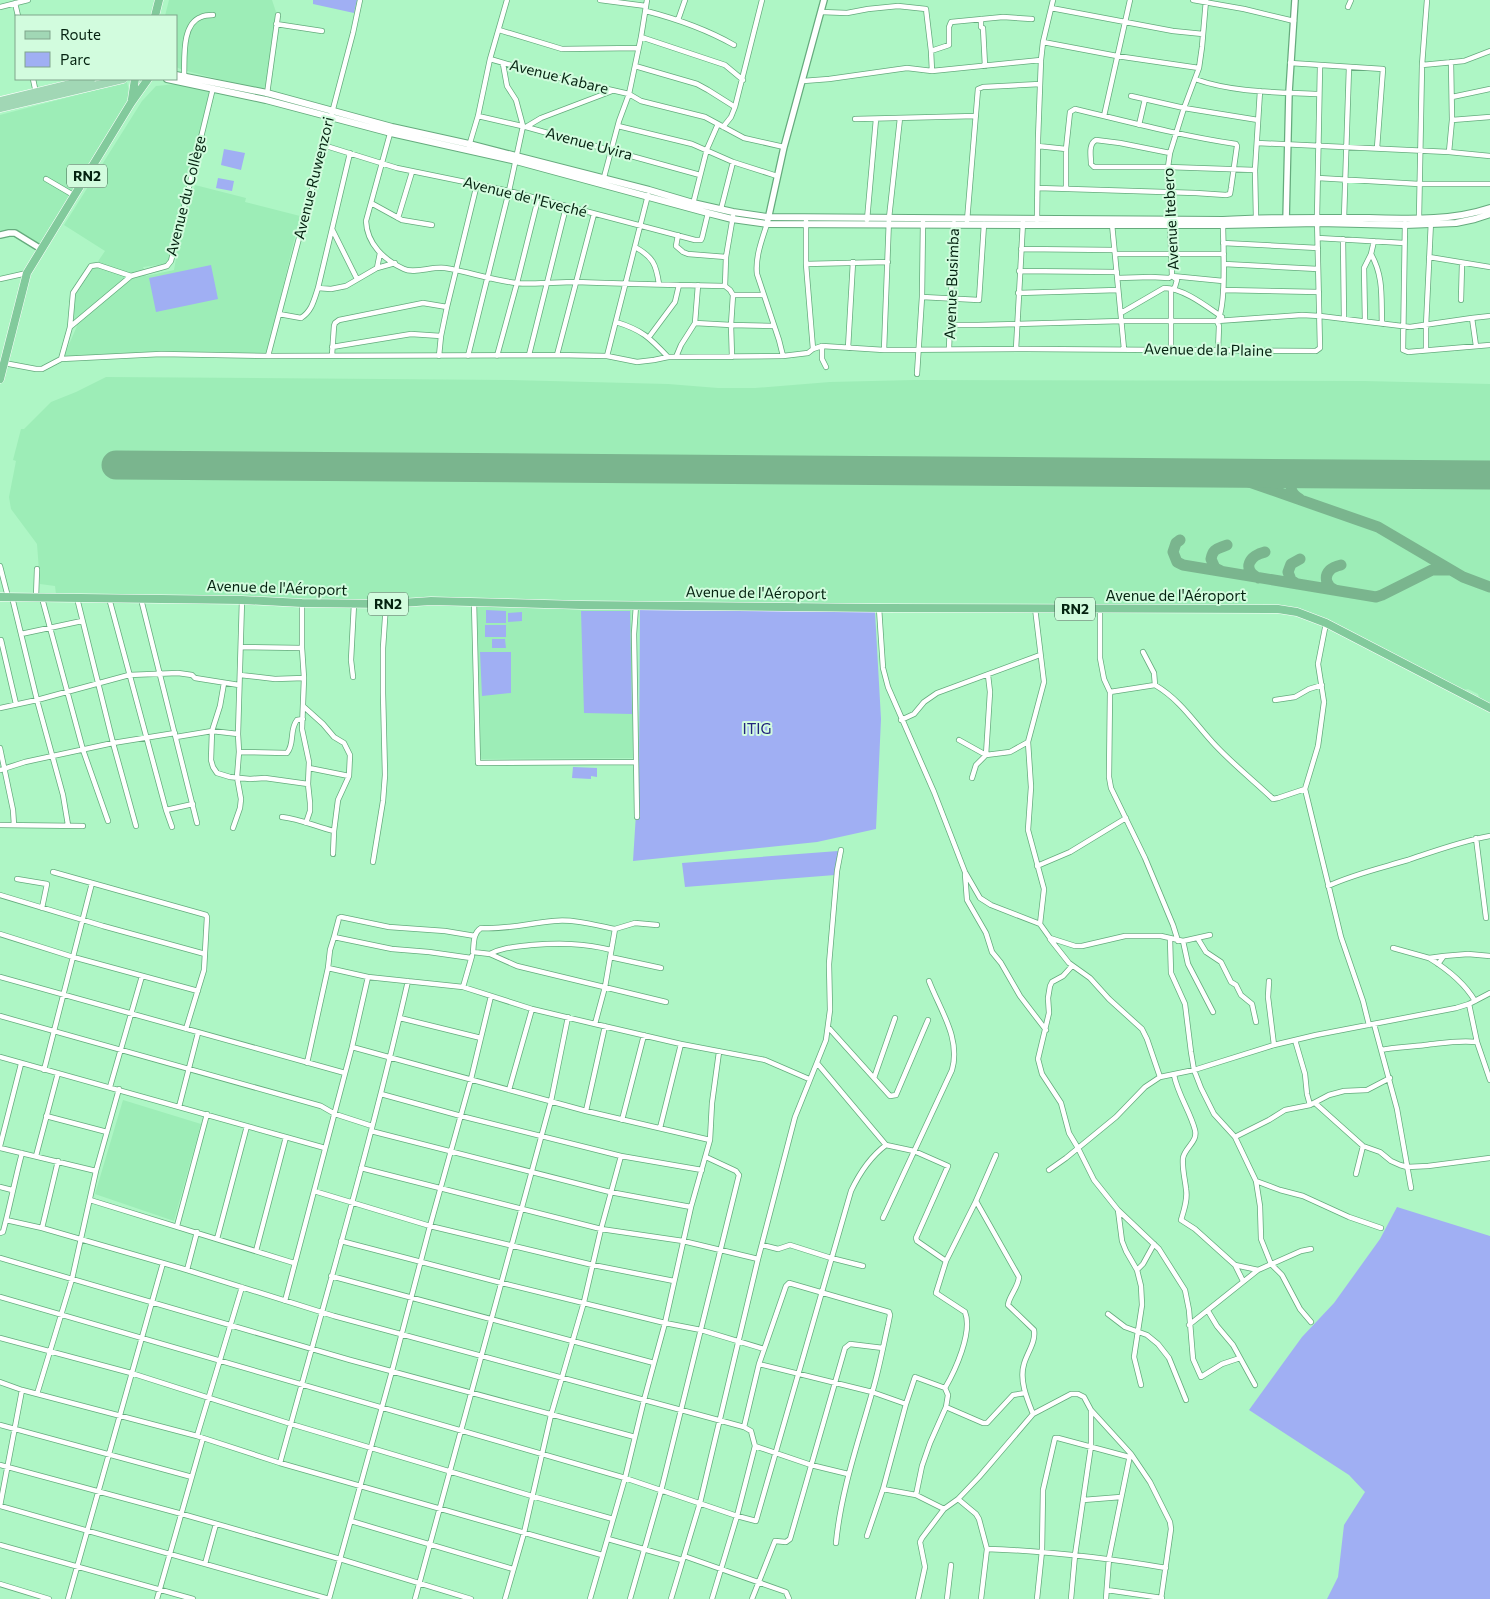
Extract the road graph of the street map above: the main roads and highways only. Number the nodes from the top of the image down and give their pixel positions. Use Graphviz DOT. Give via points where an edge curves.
graph roads {
  1 [pos="159,0"];
  2 [pos="155,15"];
  3 [pos="178,75"];
  4 [pos="87,80"];
  5 [pos="119,80"];
  6 [pos="135,80"];
  7 [pos="146,80"];
  8 [pos="172,80"];
  9 [pos="266,97"];
  10 [pos="0,102"];
  11 [pos="131,103"];
  12 [pos="0,108"];
  13 [pos="603,182"];
  14 [pos="692,206"];
  15 [pos="1490,208"];
  16 [pos="1482,214"];
  17 [pos="1490,214"];
  18 [pos="733,216"];
  19 [pos="1286,220"];
  20 [pos="1318,221"];
  21 [pos="1431,221"];
  22 [pos="1223,222"];
  23 [pos="1405,222"];
  24 [pos="0,379"];
  25 [pos="7,597"];
  26 [pos="1490,708"];
  1 -- 2 [label="highway"];
  3 -- 9 [label="main road"];
  4 -- 10 [label="main road"];
  5 -- 12 [label="main road"];
  6 -- 11 [label="highway, RN2"];
  7 -- 11 [label="highway, RN2"];
  8 -- 9 [label="main road"];
  9 -- 13 [label="main road"];
  11 -- 24 [label="highway, RN2" via="28,273"];
  13 -- 14 [label="main road" via="647,198"];
  13 -- 14 [label="main road" via="649,190"];
  14 -- 18 [label="main road" via="708,213"];
  14 -- 18 [label="main road" via="720,209"];
  15 -- 16 [label="main road"];
  16 -- 17 [label="main road"];
  16 -- 21 [label="main road"];
  18 -- 22 [label="main road" via="806,221"];
  19 -- 20 [label="main road"];
  19 -- 22 [label="main road"];
  19 -- 22 [label="main road" via="1256,218"];
  20 -- 23 [label="main road"];
  20 -- 23 [label="main road" via="1344,218"];
  21 -- 23 [label="main road"];
  21 -- 23 [label="main road" via="1419,218"];
  25 -- 26 [label="highway, Avenue de l'Aéroport / RN2" via="354,604 431,601 879,608 1278,609 1326,623"];
}
